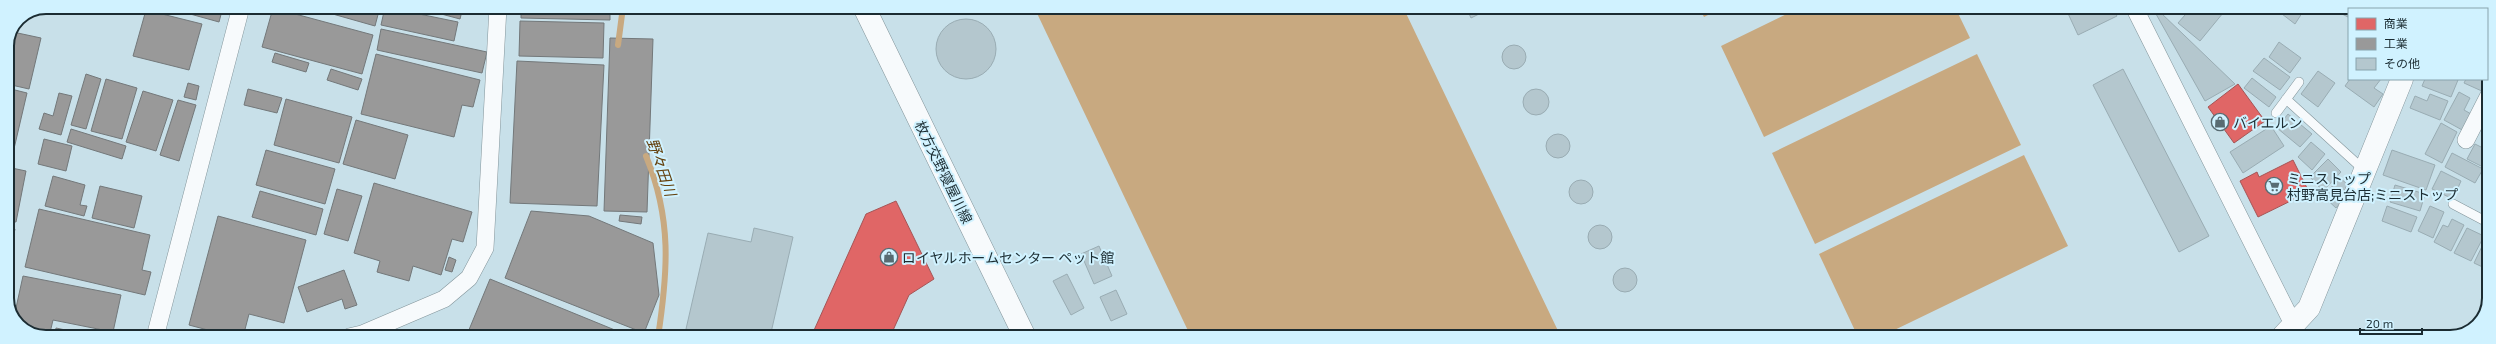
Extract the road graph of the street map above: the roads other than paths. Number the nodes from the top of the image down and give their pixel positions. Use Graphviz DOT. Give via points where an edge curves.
graph roads {
  1 [pos="239,14"];
  2 [pos="498,14"];
  3 [pos="867,14"];
  4 [pos="2137,14"];
  5 [pos="2402,80"];
  6 [pos="2299,82"];
  7 [pos="2286,99"];
  8 [pos="2482,109"];
  9 [pos="2276,113"];
  10 [pos="2466,140"];
  11 [pos="2365,171"];
  12 [pos="2453,204"];
  13 [pos="2482,220"];
  14 [pos="157,330"];
  15 [pos="372,330"];
  16 [pos="1021,330"];
  17 [pos="2287,330"];
  18 [pos="2290,330"];
  1 -- 14 [label="street"];
  2 -- 15 [label="street" via="485,248 469,278 444,299"];
  3 -- 16 [label="main road, 枚方交野寝屋川線"];
  4 -- 17 [label="street"];
  5 -- 11 [label="main road"];
  6 -- 7 [label="lane"];
  7 -- 9 [label="lane"];
  7 -- 11 [label="lane"];
  8 -- 10 [label="street"];
  11 -- 18 [label="main road" via="2309,308"];
  12 -- 13 [label="lane"];
}
